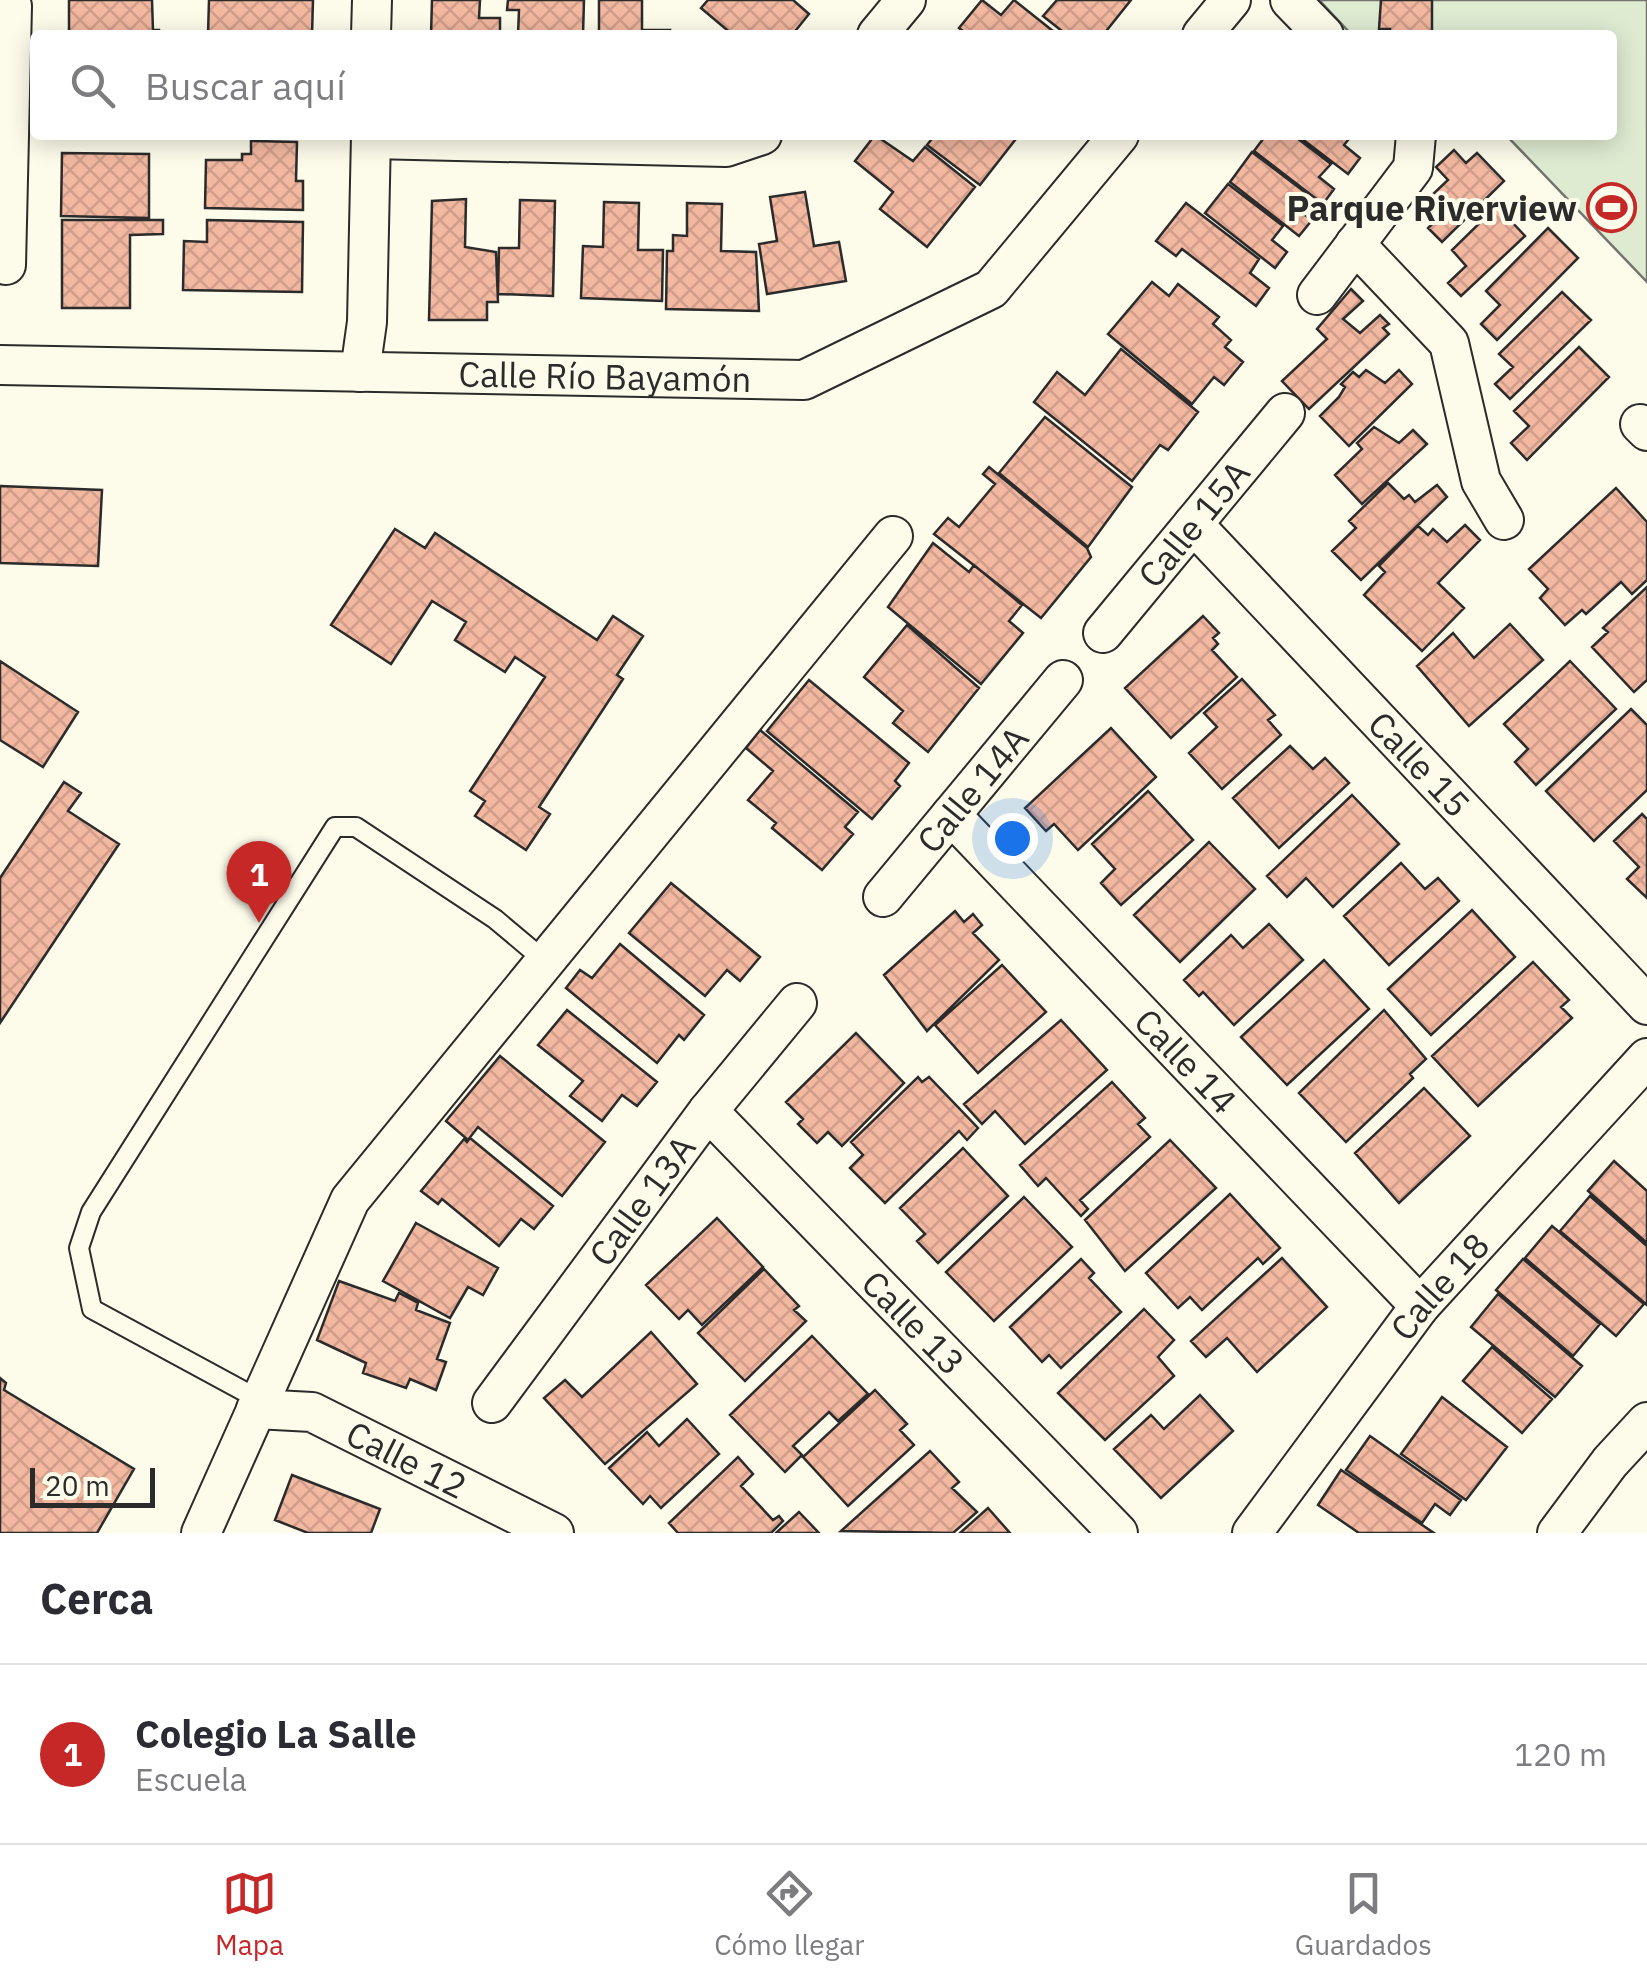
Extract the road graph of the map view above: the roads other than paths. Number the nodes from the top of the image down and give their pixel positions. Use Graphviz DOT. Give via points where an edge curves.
graph roads {
  1 [pos="372,0"];
  2 [pos="906,0"];
  3 [pos="1231,0"];
  4 [pos="1290,0"];
  5 [pos="12,6"];
  6 [pos="372,30"];
  7 [pos="881,30"];
  8 [pos="1206,30"];
  9 [pos="1319,30"];
  10 [pos="4,137"];
  11 [pos="371,140"];
  12 [pos="478,140"];
  13 [pos="747,140"];
  14 [pos="1115,140"];
  15 [pos="1416,140"];
  16 [pos="1355,244"];
  17 [pos="6,265"];
  18 [pos="1317,295"];
  19 [pos="0,366"];
  20 [pos="360,372"];
  21 [pos="1285,413"];
  22 [pos="1504,520"];
  23 [pos="1192,524"];
  24 [pos="893,536"];
  25 [pos="1103,633"];
  26 [pos="1064,680"];
  27 [pos="952,815"];
  28 [pos="883,898"];
  29 [pos="545,961"];
  30 [pos="797,1003"];
  31 [pos="1647,1005"];
  32 [pos="1647,1058"];
  33 [pos="708,1111"];
  34 [pos="1420,1306"];
  35 [pos="492,1403"];
  36 [pos="258,1404"];
  37 [pos="1647,1422"];
  38 [pos="201,1533"];
  39 [pos="554,1533"];
  40 [pos="1118,1533"];
  41 [pos="1252,1533"];
  42 [pos="1556,1533"];
  1 -- 6 [label="street"];
  2 -- 7 [label="street"];
  3 -- 8 [label="street"];
  4 -- 9 [label="street"];
  5 -- 10 [label="street"];
  10 -- 17 [label="street"];
  11 -- 20 [label="street" via="368,322"];
  12 -- 13 [label="street" via="726,147"];
  14 -- 20 [label="street, Calle Río Bayamón" via="991,289 804,380"];
  15 -- 16 [label="street" via="1414,168"];
  16 -- 18 [label="street"];
  16 -- 22 [label="street" via="1449,343 1481,481"];
  19 -- 20 [label="street, Calle Río Bayamón"];
  21 -- 23 [label="street, Calle 15A"];
  23 -- 25 [label="street, Calle 15A"];
  23 -- 31 [label="street, Calle 15"];
  24 -- 29 [label="street"];
  26 -- 27 [label="street, Calle 14A"];
  27 -- 28 [label="street, Calle 14A"];
  27 -- 34 [label="street, Calle 14"];
  29 -- 36 [label="street" via="350,1200"];
  29 -- 36 [label="lane" via="496,919 356,827 335,827 91,1212 79,1248 92,1308"];
  30 -- 33 [label="street, Calle 13A"];
  32 -- 34 [label="street, Calle 18"];
  33 -- 35 [label="street, Calle 13A"];
  33 -- 40 [label="street, Calle 13"];
  34 -- 41 [label="street, Calle 18"];
  36 -- 38 [label="street"];
  36 -- 39 [label="street, Calle 12" via="312,1412"];
  37 -- 42 [label="street"];
}
